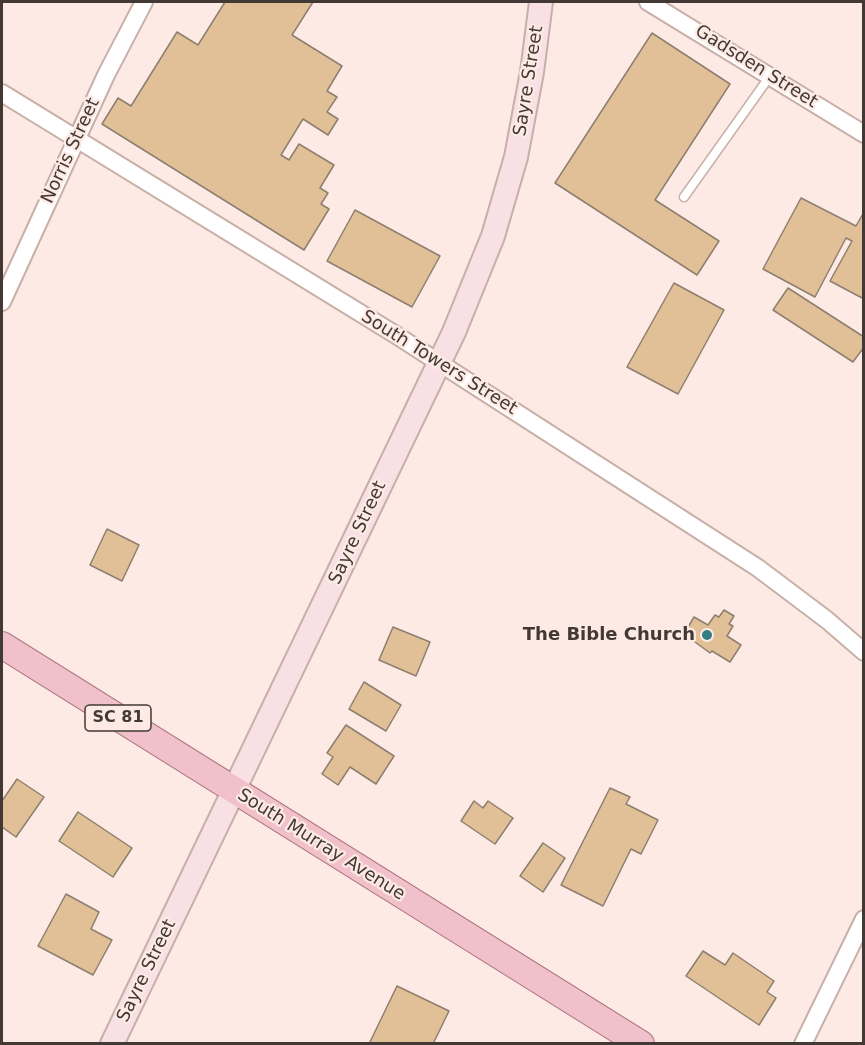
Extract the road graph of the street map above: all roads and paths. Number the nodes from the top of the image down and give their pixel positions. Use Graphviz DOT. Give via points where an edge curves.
graph roads {
  1 [pos="144,2"];
  2 [pos="541,2"];
  3 [pos="648,2"];
  4 [pos="771,75"];
  5 [pos="2,93"];
  6 [pos="864,134"];
  7 [pos="75,140"];
  8 [pos="684,197"];
  9 [pos="2,302"];
  10 [pos="439,363"];
  11 [pos="2,645"];
  12 [pos="864,652"];
  13 [pos="235,791"];
  14 [pos="864,918"];
  15 [pos="112,1044"];
  16 [pos="641,1044"];
  17 [pos="803,1044"];
  1 -- 7 [label="street, Norris Street"];
  2 -- 10 [label="main road, Sayre Street" via="516,157 493,236"];
  3 -- 4 [label="street, Gadsden Street"];
  4 -- 6 [label="street, Gadsden Street"];
  4 -- 8 [label="lane"];
  5 -- 7 [label="street, South Towers Street"];
  7 -- 9 [label="street, Norris Street"];
  7 -- 10 [label="street, South Towers Street"];
  10 -- 12 [label="street, South Towers Street" via="758,568"];
  10 -- 13 [label="main road, Sayre Street"];
  11 -- 13 [label="main road, South Murray Avenue / SC 81"];
  13 -- 15 [label="main road, Sayre Street"];
  13 -- 16 [label="main road, South Murray Avenue"];
  14 -- 17 [label="street"];
}
